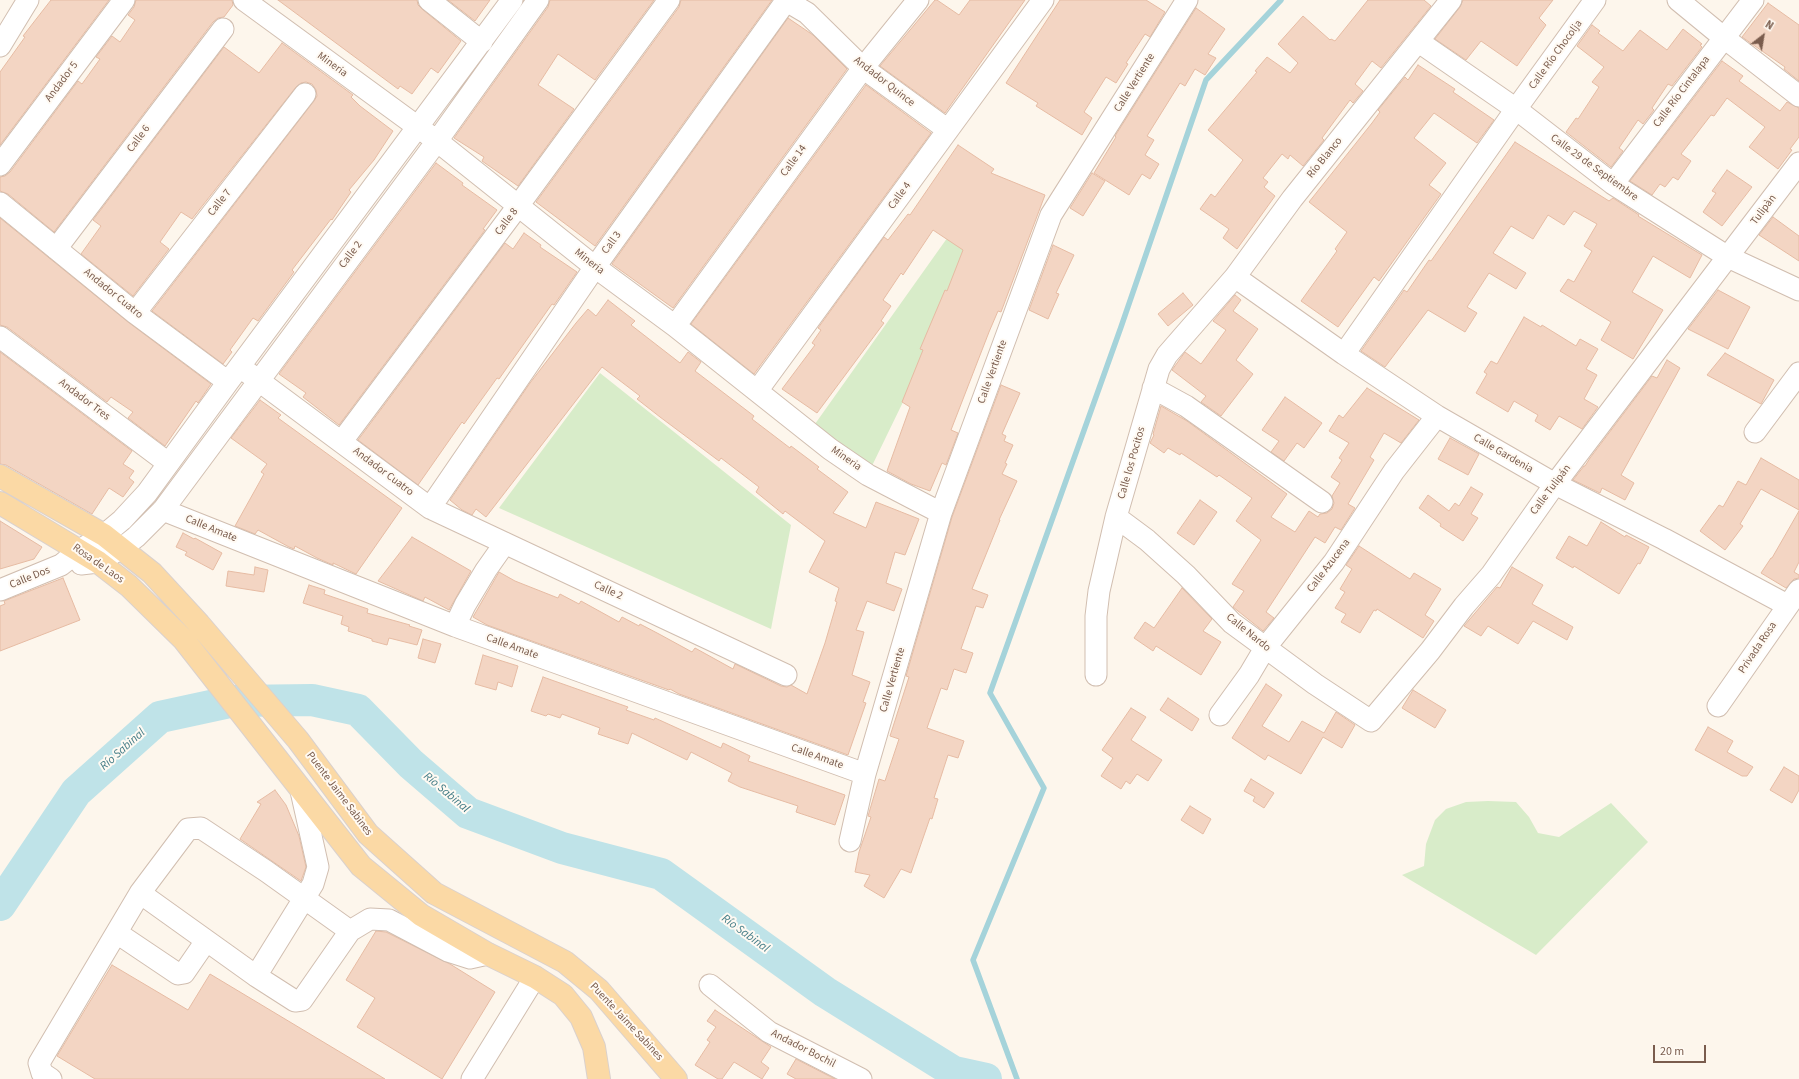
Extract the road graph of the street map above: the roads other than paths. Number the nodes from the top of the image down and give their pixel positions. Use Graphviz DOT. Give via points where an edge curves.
graph roads {
  1 [pos="28,0"];
  2 [pos="124,0"];
  3 [pos="244,0"];
  4 [pos="429,0"];
  5 [pos="512,0"];
  6 [pos="538,0"];
  7 [pos="669,0"];
  8 [pos="789,0"];
  9 [pos="918,0"];
  10 [pos="1043,0"];
  11 [pos="1188,0"];
  12 [pos="1595,0"];
  13 [pos="1678,0"];
  14 [pos="1753,0"];
  15 [pos="1449,1"];
  16 [pos="223,29"];
  17 [pos="1723,37"];
  18 [pos="482,42"];
  19 [pos="1419,42"];
  20 [pos="0,46"];
  21 [pos="863,68"];
  22 [pos="305,94"];
  23 [pos="1799,96"];
  24 [pos="1516,109"];
  25 [pos="417,127"];
  26 [pos="948,130"];
  27 [pos="437,141"];
  28 [pos="1799,163"];
  29 [pos="0,165"];
  30 [pos="1613,184"];
  31 [pos="0,203"];
  32 [pos="518,206"];
  33 [pos="56,249"];
  34 [pos="1728,257"];
  35 [pos="595,267"];
  36 [pos="1235,278"];
  37 [pos="1799,290"];
  38 [pos="135,313"];
  39 [pos="675,326"];
  40 [pos="0,337"];
  41 [pos="1344,354"];
  42 [pos="1799,373"];
  43 [pos="234,374"];
  44 [pos="258,380"];
  45 [pos="1153,388"];
  46 [pos="757,391"];
  47 [pos="1437,416"];
  48 [pos="1755,432"];
  49 [pos="342,441"];
  50 [pos="168,463"];
  51 [pos="0,476"];
  52 [pos="1555,484"];
  53 [pos="1322,502"];
  54 [pos="0,503"];
  55 [pos="430,508"];
  56 [pos="163,510"];
  57 [pos="941,513"];
  58 [pos="1116,517"];
  59 [pos="104,535"];
  60 [pos="505,543"];
  61 [pos="122,548"];
  62 [pos="80,550"];
  63 [pos="98,562"];
  64 [pos="61,565"];
  65 [pos="0,590"];
  66 [pos="1793,597"];
  67 [pos="456,626"];
  68 [pos="1265,648"];
  69 [pos="786,675"];
  70 [pos="1096,675"];
  71 [pos="1718,706"];
  72 [pos="1220,715"];
  73 [pos="1371,721"];
  74 [pos="865,774"];
  75 [pos="301,791"];
  76 [pos="850,841"];
  77 [pos="140,893"];
  78 [pos="304,899"];
  79 [pos="350,931"];
  80 [pos="117,933"];
  81 [pos="206,941"];
  82 [pos="488,954"];
  83 [pos="256,976"];
  84 [pos="535,977"];
  85 [pos="710,985"];
  86 [pos="51,1079"];
  87 [pos="472,1079"];
  88 [pos="599,1079"];
  89 [pos="676,1079"];
  90 [pos="861,1079"];
  1 -- 20 [label="street"];
  2 -- 29 [label="street, Andador 5"];
  3 -- 25 [label="street, Mineria"];
  4 -- 18 [label="street"];
  5 -- 18 [label="street"];
  6 -- 27 [label="street, Calle 2"];
  7 -- 32 [label="street, Calle 8"];
  8 -- 21 [label="street, Andador Quince" via="807,13"];
  8 -- 35 [label="street, Call 3"];
  9 -- 21 [label="street, Calle 14"];
  10 -- 26 [label="street, Calle 4"];
  11 -- 57 [label="street, Calle Vertiente" via="1051,215"];
  12 -- 24 [label="street, Calle Río Chocolja"];
  13 -- 17 [label="street"];
  14 -- 17 [label="street, Calle Río Cintalapa"];
  15 -- 19 [label="street, Río Blanco"];
  16 -- 33 [label="street, Calle 6"];
  17 -- 23 [label="street"];
  17 -- 30 [label="street, Calle Río Cintalapa"];
  18 -- 25 [label="street"];
  19 -- 24 [label="street, Calle 29 de Septiembre"];
  19 -- 36 [label="street, Río Blanco" via="1292,199"];
  21 -- 26 [label="street, Andador Quince"];
  21 -- 39 [label="street, Calle 14"];
  22 -- 38 [label="street, Calle 7"];
  24 -- 30 [label="street, Calle 29 de Septiembre"];
  24 -- 41 [label="street, Calle Río Chocolja"];
  25 -- 27 [label="street, Mineria"];
  25 -- 43 [label="street"];
  26 -- 46 [label="street, Calle 4"];
  27 -- 32 [label="street, Mineria"];
  27 -- 44 [label="street, Calle 2"];
  28 -- 34 [label="street, Tulipàn"];
  30 -- 34 [label="street, Calle 29 de Septiembre"];
  31 -- 33 [label="street, Andador Cuatro"];
  32 -- 35 [label="street, Mineria"];
  32 -- 49 [label="street, Calle 8"];
  33 -- 38 [label="street, Andador Cuatro"];
  34 -- 37 [label="street, Calle 29 de Septiembre"];
  34 -- 52 [label="street, Calle Tulipán"];
  35 -- 39 [label="street, Mineria"];
  35 -- 55 [label="street, Call 3"];
  36 -- 41 [label="street, Calle Gardenia"];
  36 -- 45 [label="street, Calle los Pocitos" via="1167,355"];
  38 -- 43 [label="street, Andador Cuatro"];
  39 -- 46 [label="street, Mineria"];
  40 -- 50 [label="street, Andador Tres"];
  41 -- 47 [label="street, Calle Gardenia"];
  42 -- 48 [label="street"];
  43 -- 44 [label="street, Andador Cuatro"];
  43 -- 50 [label="street"];
  44 -- 49 [label="street, Andador Cuatro"];
  44 -- 56 [label="street, Calle 2"];
  45 -- 53 [label="street" via="1186,406"];
  45 -- 58 [label="street, Calle los Pocitos"];
  46 -- 57 [label="street, Mineria" via="830,449 868,475"];
  47 -- 52 [label="street, Calle Gardenia"];
  47 -- 68 [label="street, Calle Azucena" via="1394,472 1334,562"];
  49 -- 55 [label="street, Andador Cuatro"];
  50 -- 59 [label="street, Calle Dos" via="147,493"];
  51 -- 59 [label="main road"];
  52 -- 66 [label="street, Calle Gardenia" via="1664,539"];
  52 -- 73 [label="street, Calle Tulipán" via="1491,575"];
  54 -- 62 [label="main road, Rosa de Laos"];
  55 -- 60 [label="street, Calle 2"];
  56 -- 61 [label="street, Calle 2"];
  56 -- 67 [label="street, Calle Amate"];
  57 -- 74 [label="street, Calle Vertiente"];
  58 -- 68 [label="street, Calle Nardo" via="1147,540 1186,575 1232,623"];
  58 -- 70 [label="street, Calle los Pocitos" via="1099,591 1096,616"];
  59 -- 61 [label="main road, Puente Jaime Sabines"];
  59 -- 62 [label="street, Calle Dos"];
  60 -- 67 [label="street" via="482,576"];
  60 -- 69 [label="street, Calle 2"];
  61 -- 63 [label="street, Calle 2"];
  61 -- 89 [label="main road, Puente Jaime Sabines" via="152,573 200,624 298,740 368,834 434,893 565,962 599,990"];
  62 -- 63 [label="main road, Rosa de Laos"];
  62 -- 64 [label="street, Calle Dos"];
  63 -- 64 [label="street, Calle Dos"];
  63 -- 75 [label="main road, Rosa de Laos" via="130,586 184,640"];
  64 -- 65 [label="street, Calle Dos"];
  66 -- 71 [label="street, Privada Rosa"];
  67 -- 74 [label="street, Calle Amate"];
  68 -- 72 [label="street, Calle Azucena"];
  68 -- 73 [label="street, Calle Nardo"];
  74 -- 76 [label="street, Calle Vertiente"];
  75 -- 78 [label="street" via="318,867 313,884"];
  75 -- 82 [label="main road" via="361,866 421,915"];
  77 -- 78 [label="street" via="188,829 201,828"];
  77 -- 80 [label="street"];
  77 -- 81 [label="street"];
  78 -- 79 [label="street"];
  78 -- 83 [label="street"];
  79 -- 82 [label="street" via="370,919 389,920 448,951 470,958"];
  79 -- 83 [label="street" via="302,1000 295,1001"];
  80 -- 81 [label="street" via="178,974 184,973"];
  80 -- 86 [label="street" via="39,1063 42,1073"];
  81 -- 83 [label="street"];
  82 -- 84 [label="main road"];
  84 -- 87 [label="street"];
  84 -- 88 [label="main road" via="563,995 581,1018 594,1047"];
  85 -- 90 [label="street, Andador Bochil" via="769,1032"];
}
